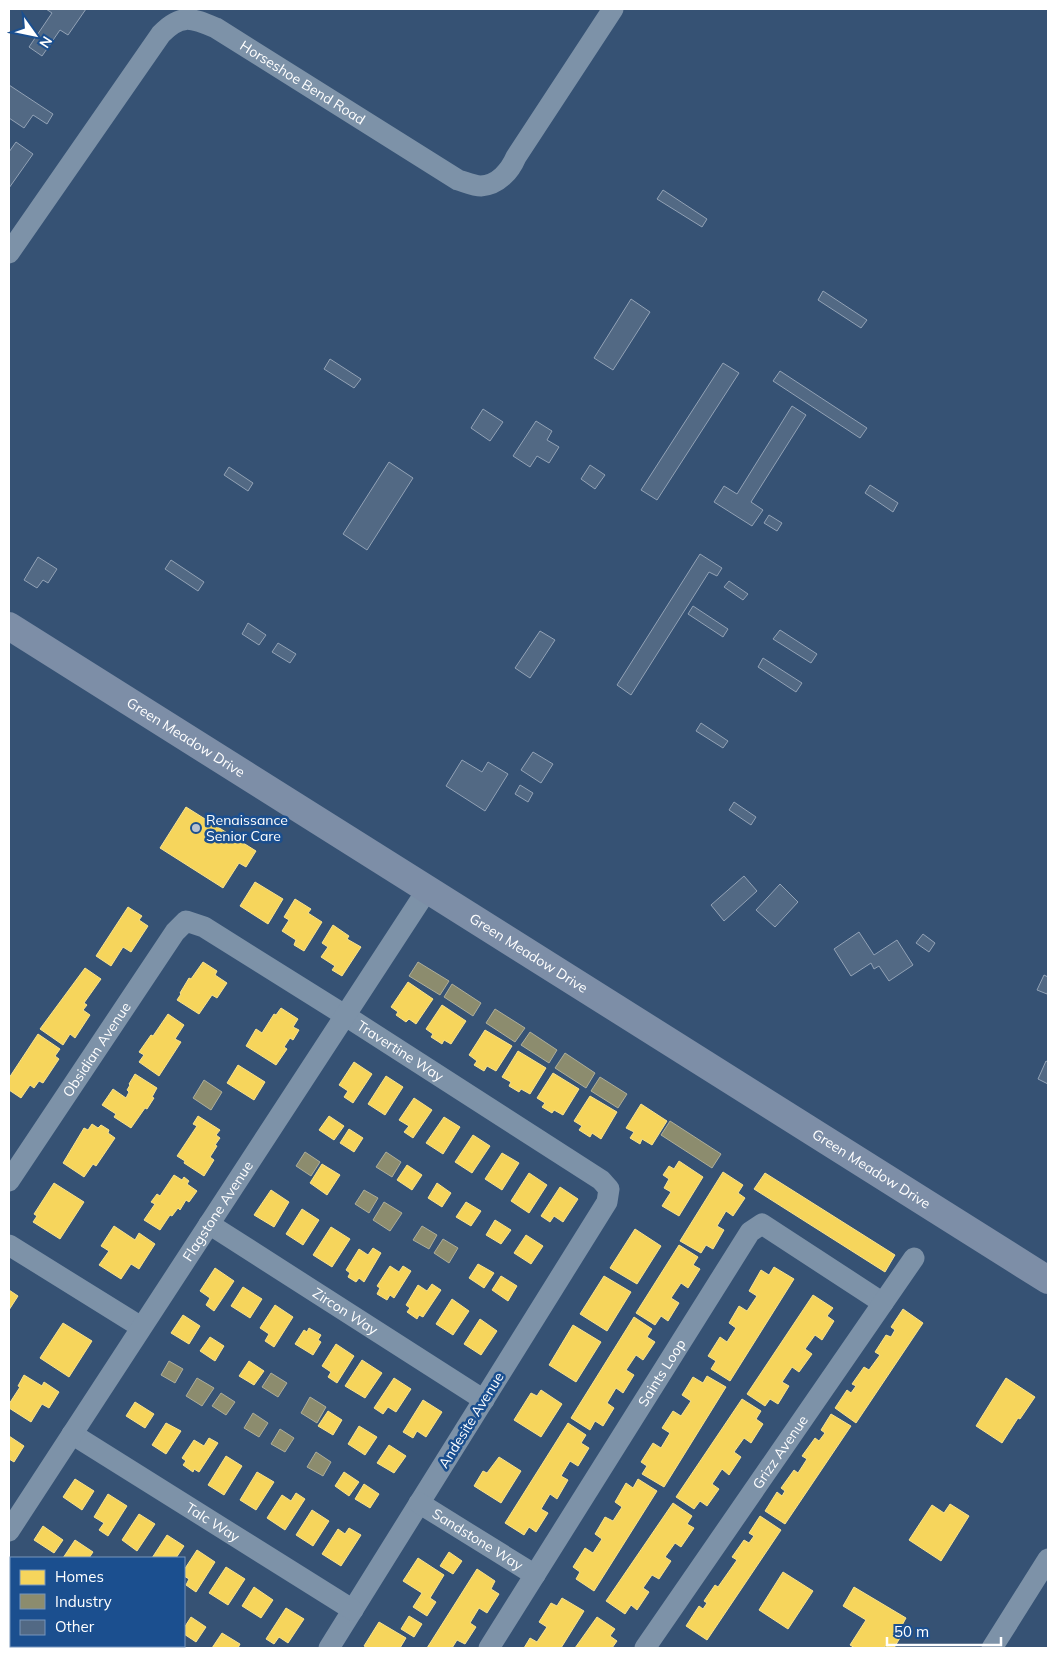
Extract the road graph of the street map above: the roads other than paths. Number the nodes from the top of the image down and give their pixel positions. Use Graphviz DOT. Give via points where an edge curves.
graph roads {
  1 [pos="613,9"];
  2 [pos="9,253"];
  3 [pos="9,626"];
  4 [pos="427,890"];
  5 [pos="186,921"];
  6 [pos="346,1016"];
  7 [pos="9,1181"];
  8 [pos="609,1189"];
  9 [pos="209,1224"];
  10 [pos="9,1245"];
  11 [pos="914,1258"];
  12 [pos="1048,1280"];
  13 [pos="883,1303"];
  14 [pos="141,1328"];
  15 [pos="484,1400"];
  16 [pos="72,1434"];
  17 [pos="419,1503"];
  18 [pos="9,1531"];
  19 [pos="1048,1559"];
  20 [pos="535,1575"];
  21 [pos="353,1610"];
  22 [pos="329,1648"];
  23 [pos="489,1648"];
  24 [pos="645,1648"];
  25 [pos="992,1648"];
  1 -- 2 [label="street, Horseshoe Bend Road" via="511,168 500,180 481,186 458,180 216,28 184,18 161,34"];
  3 -- 4 [label="main road, Green Meadow Drive"];
  4 -- 6 [label="street, Flagstone Avenue"];
  4 -- 12 [label="main road, Green Meadow Drive"];
  5 -- 6 [label="street, Travertine Way" via="204,927"];
  5 -- 7 [label="street, Obsidian Avenue" via="175,932"];
  6 -- 8 [label="street, Travertine Way" via="601,1180"];
  6 -- 9 [label="street, Flagstone Avenue"];
  8 -- 15 [label="street, Andesite Avenue" via="607,1202"];
  9 -- 14 [label="street, Flagstone Avenue"];
  9 -- 15 [label="street, Zircon Way"];
  10 -- 14 [label="street"];
  11 -- 13 [label="street, Grizz Avenue"];
  13 -- 20 [label="street, Saints Loop" via="762,1224 750,1232"];
  13 -- 24 [label="street, Grizz Avenue"];
  14 -- 16 [label="street, Flagstone Avenue"];
  15 -- 17 [label="street, Andesite Avenue"];
  16 -- 18 [label="street, Flagstone Avenue"];
  16 -- 21 [label="street, Talc Way"];
  17 -- 20 [label="street, Sandstone Way"];
  17 -- 21 [label="street, Andesite Avenue"];
  19 -- 25 [label="street"];
  20 -- 23 [label="street, Saints Loop"];
  21 -- 22 [label="street, Andesite Avenue"];
}
